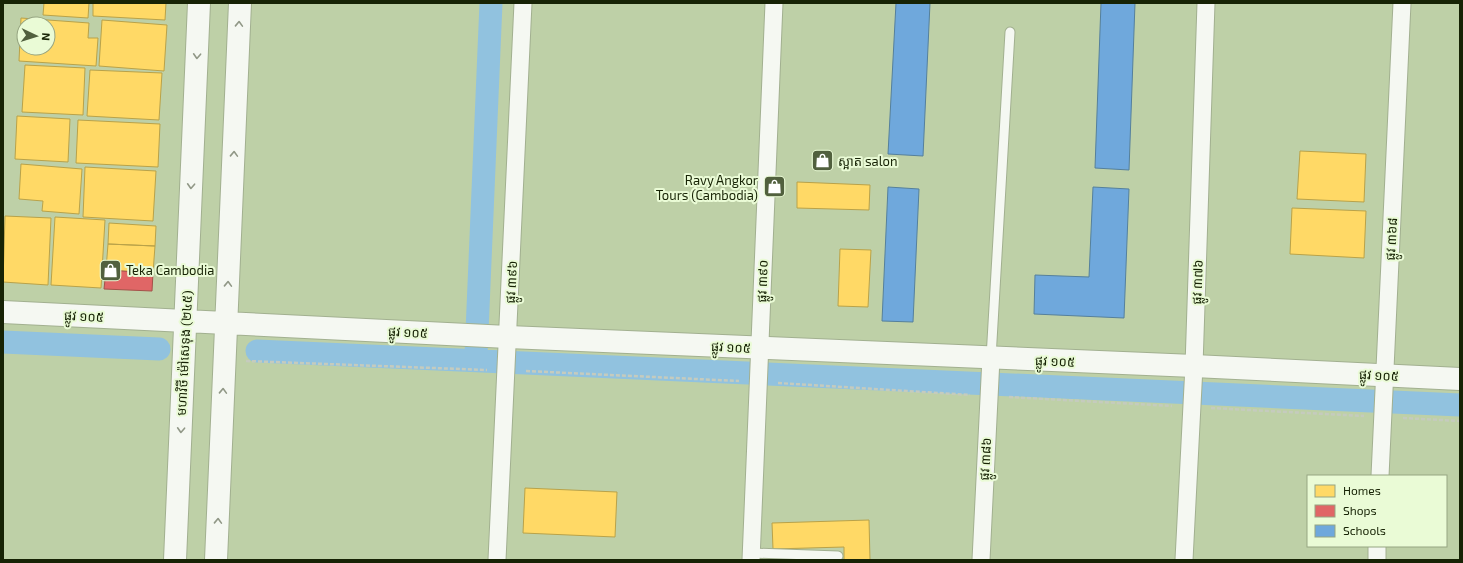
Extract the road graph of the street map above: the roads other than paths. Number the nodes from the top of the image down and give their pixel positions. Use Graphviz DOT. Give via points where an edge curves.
graph roads {
  1 [pos="200,3"];
  2 [pos="240,3"];
  3 [pos="523,3"];
  4 [pos="774,3"];
  5 [pos="1206,3"];
  6 [pos="1402,3"];
  7 [pos="1010,32"];
  8 [pos="3,312"];
  9 [pos="186,321"];
  10 [pos="226,323"];
  11 [pos="502,341"];
  12 [pos="759,354"];
  13 [pos="990,365"];
  14 [pos="1194,374"];
  15 [pos="1460,379"];
  16 [pos="1384,383"];
  17 [pos="1380,475"];
  18 [pos="1377,547"];
  19 [pos="752,556"];
  20 [pos="838,556"];
  21 [pos="175,560"];
  22 [pos="216,560"];
  23 [pos="497,560"];
  24 [pos="981,560"];
  25 [pos="1184,560"];
  26 [pos="1377,560"];
  1 -- 9 [label="street, មហាវិថី ម៉ៅសេទុង (២៤៥), one-way"];
  10 -- 2 [label="street, one-way"];
  3 -- 11 [label="street, ផ្លូវ ៣៩៦"];
  4 -- 12 [label="street, ផ្លូវ ៣៩០"];
  5 -- 14 [label="street, ផ្លូវ ៣៧៦"];
  6 -- 16 [label="street, ផ្លូវ ៣៦៨"];
  7 -- 13 [label="lane"];
  8 -- 9 [label="street, ផ្លូវ ១០៥"];
  9 -- 10 [label="street, ផ្លូវ ១០៥"];
  9 -- 21 [label="street, មហាវិថី ម៉ៅសេទុង (២៤៥), one-way"];
  10 -- 11 [label="street, ផ្លូវ ១០៥" via="464,335"];
  22 -- 10 [label="street, one-way"];
  11 -- 12 [label="street, ផ្លូវ ១០៥"];
  11 -- 23 [label="street, ផ្លូវ ៣៩៦" via="506,371"];
  12 -- 13 [label="street, ផ្លូវ ១០៥"];
  12 -- 19 [label="street, ផ្លូវ ៣៩០"];
  13 -- 14 [label="street, ផ្លូវ ១០៥"];
  13 -- 24 [label="street, ផ្លូវ ៣៨៦"];
  14 -- 16 [label="street, ផ្លូវ ១០៥"];
  14 -- 25 [label="street, ផ្លូវ ៣៧៦"];
  15 -- 16 [label="street, ផ្លូវ ១០៥"];
  16 -- 17 [label="street, ផ្លូវ ៣៦៨"];
  18 -- 26 [label="street"];
  19 -- 20 [label="lane"];
}
